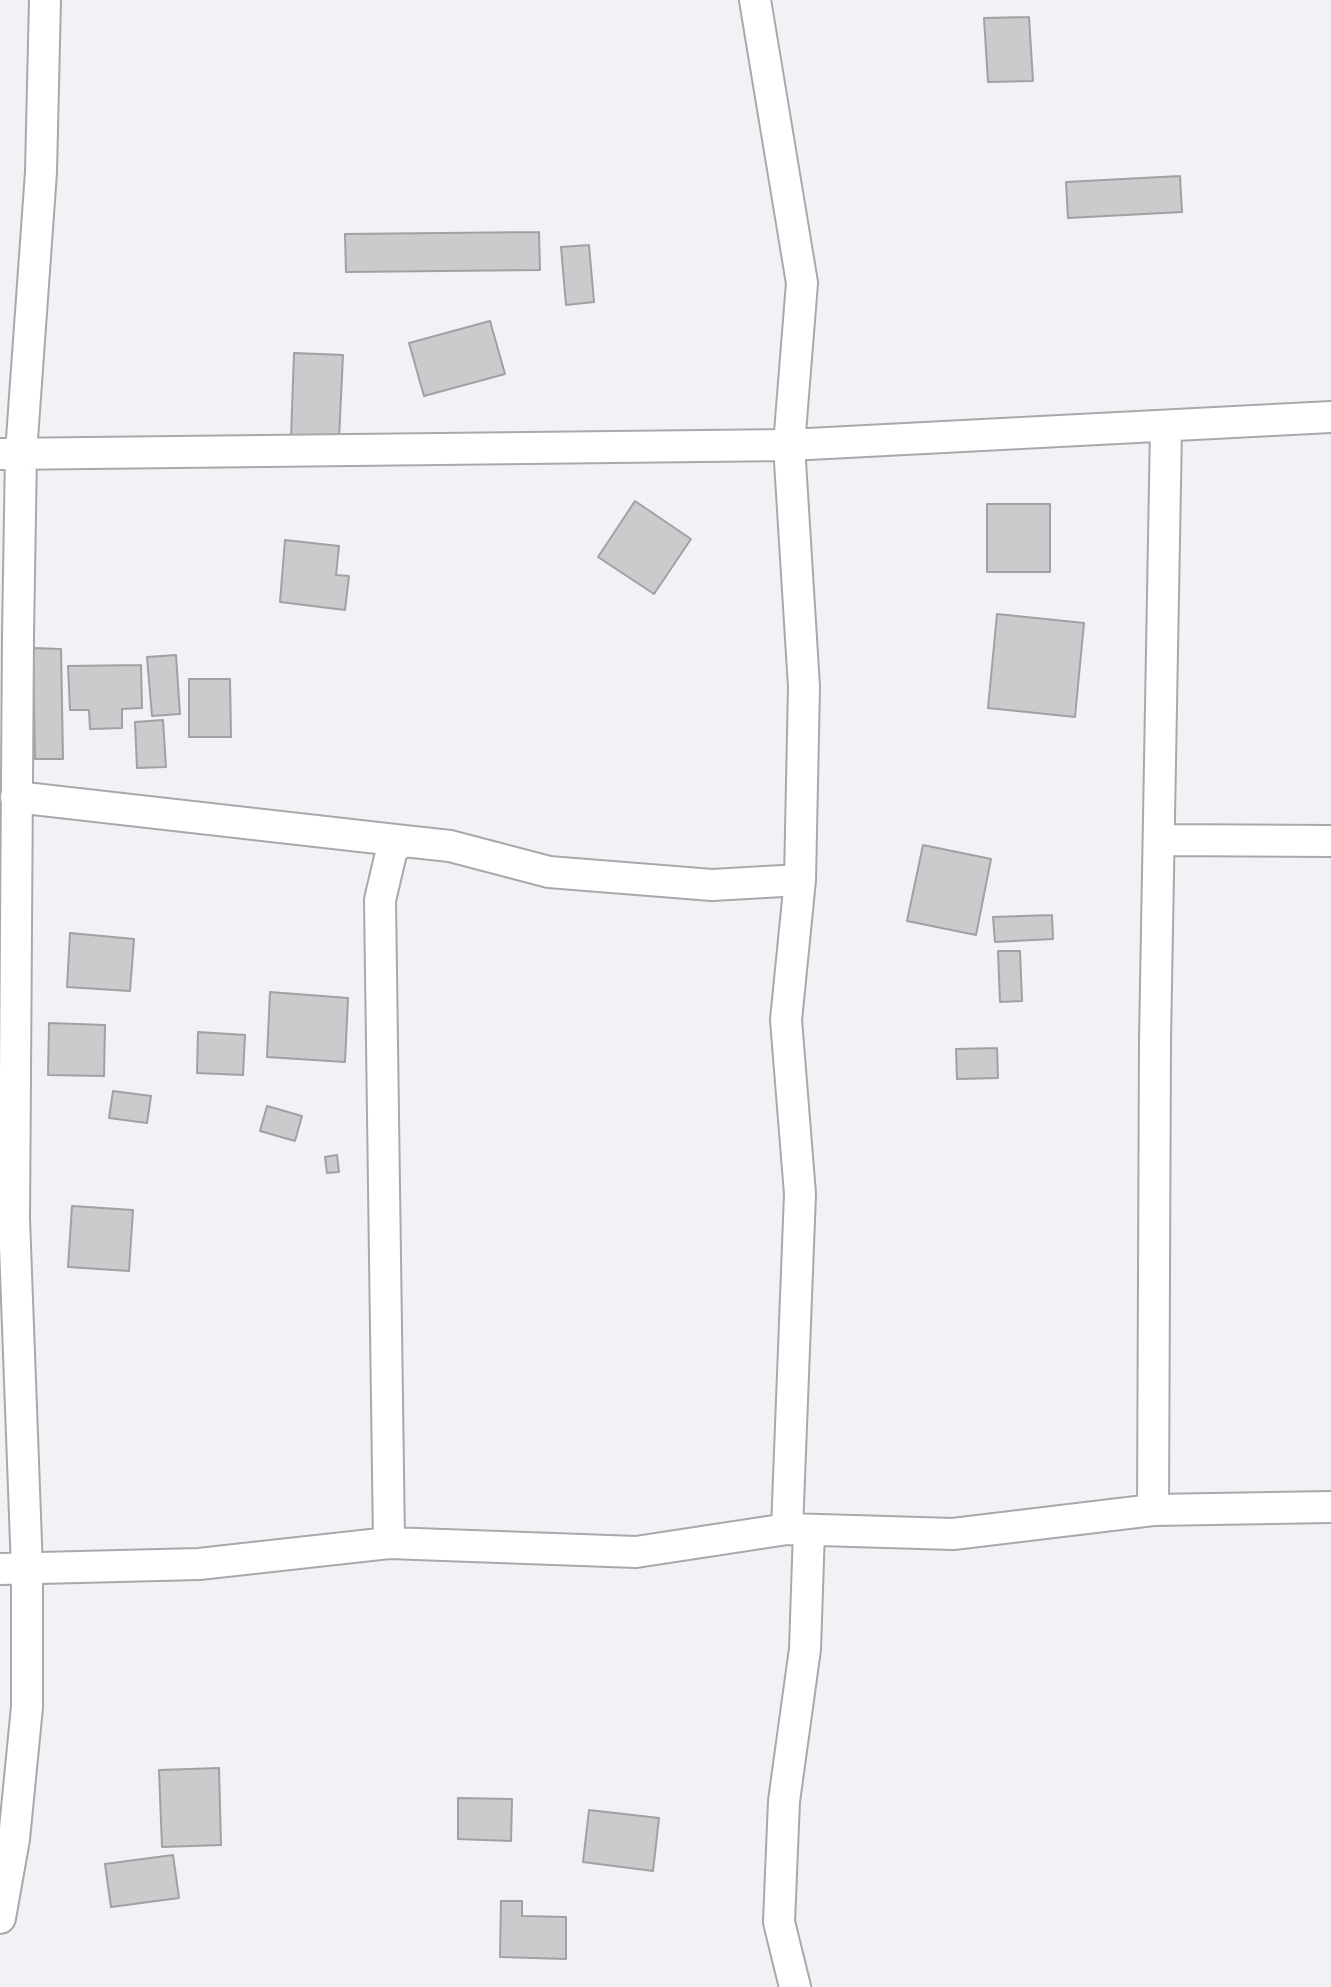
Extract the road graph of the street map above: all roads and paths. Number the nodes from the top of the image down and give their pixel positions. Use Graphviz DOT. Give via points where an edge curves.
graph roads {
  1 [pos="45,0"];
  2 [pos="755,0"];
  3 [pos="1331,417"];
  4 [pos="1166,428"];
  5 [pos="789,445"];
  6 [pos="10,453"];
  7 [pos="16,797"];
  8 [pos="1160,840"];
  9 [pos="404,841"];
  10 [pos="1331,841"];
  11 [pos="800,880"];
  12 [pos="1331,1507"];
  13 [pos="1153,1510"];
  14 [pos="798,1529"];
  15 [pos="389,1543"];
  16 [pos="13,1569"];
  17 [pos="0,1918"];
  18 [pos="795,1987"];
  1 -- 6 [label="street" via="41,172"];
  2 -- 5 [label="street" via="802,283"];
  3 -- 4 [label="street"];
  4 -- 5 [label="street"];
  4 -- 8 [label="street"];
  5 -- 6 [label="street"];
  5 -- 11 [label="street" via="804,687"];
  6 -- 7 [label="street"];
  7 -- 9 [label="street"];
  7 -- 16 [label="street"];
  8 -- 10 [label="street"];
  8 -- 13 [label="street"];
  9 -- 11 [label="street" via="450,846 549,872 712,885"];
  9 -- 15 [label="street" via="392,849 380,900"];
  11 -- 14 [label="street" via="786,1020 800,1194"];
  12 -- 13 [label="street"];
  13 -- 14 [label="street" via="953,1534"];
  14 -- 15 [label="street" via="636,1552"];
  14 -- 18 [label="street" via="805,1649 784,1801 779,1922"];
  15 -- 16 [label="street" via="199,1564"];
  16 -- 17 [label="street" via="27,1707"];
}
